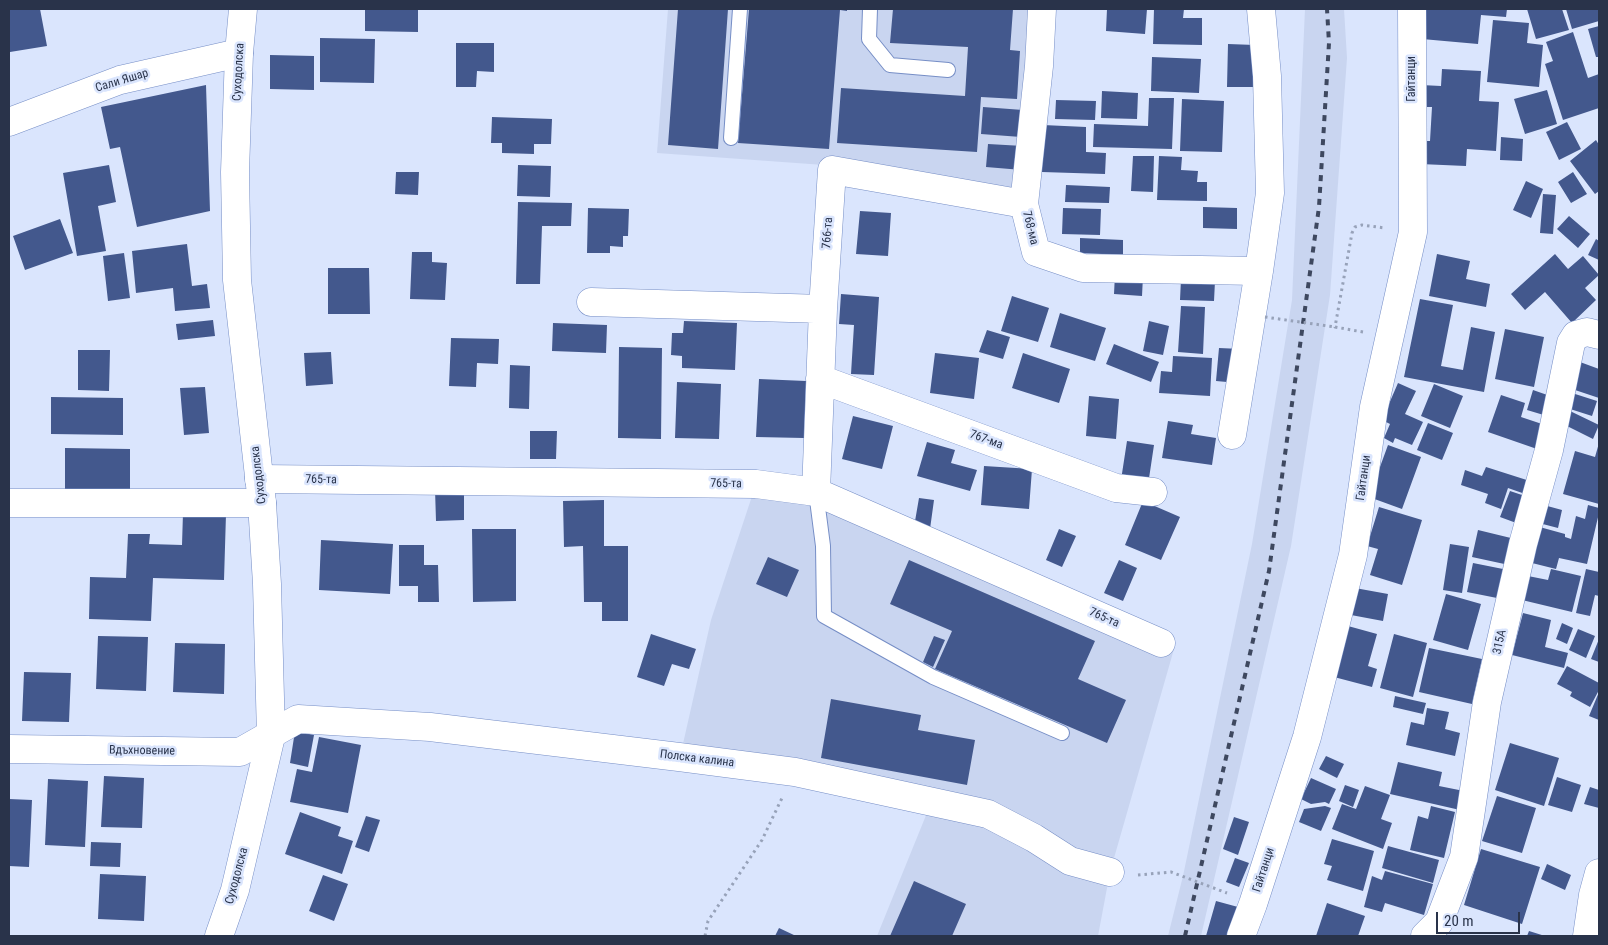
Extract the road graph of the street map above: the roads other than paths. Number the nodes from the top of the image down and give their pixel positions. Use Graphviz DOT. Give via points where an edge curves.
graph roads {
  1 [pos="243,9"];
  2 [pos="740,9"];
  3 [pos="870,9"];
  4 [pos="1042,9"];
  5 [pos="1261,9"];
  6 [pos="1412,9"];
  7 [pos="239,53"];
  8 [pos="948,70"];
  9 [pos="9,122"];
  10 [pos="731,138"];
  11 [pos="1024,204"];
  12 [pos="1259,271"];
  13 [pos="591,302"];
  14 [pos="823,309"];
  15 [pos="1599,335"];
  16 [pos="820,379"];
  17 [pos="1232,435"];
  18 [pos="260,491"];
  19 [pos="816,492"];
  20 [pos="1153,492"];
  21 [pos="9,503"];
  22 [pos="1161,643"];
  23 [pos="1062,733"];
  24 [pos="271,736"];
  25 [pos="9,749"];
  26 [pos="1110,872"];
  27 [pos="1599,873"];
  28 [pos="219,936"];
  29 [pos="1241,936"];
  30 [pos="1425,936"];
  31 [pos="1587,936"];
  1 -- 7 [label="street, Суходолска"];
  2 -- 10 [label="lane"];
  3 -- 8 [label="lane" via="868,39 890,65"];
  4 -- 11 [label="street, 768-ма" via="1040,66"];
  5 -- 12 [label="street" via="1267,76 1270,193"];
  6 -- 29 [label="street, Гайтанци" via="1413,232 1374,407 1353,555 1307,737"];
  7 -- 9 [label="street, Сали Яшар" via="120,80"];
  7 -- 18 [label="street, Суходолска" via="235,172 237,280"];
  11 -- 12 [label="street, 768-ма" via="1036,252 1083,268"];
  11 -- 14 [label="street, 766-та" via="832,170"];
  12 -- 17 [label="street"];
  13 -- 14 [label="street"];
  14 -- 16 [label="street, 766-та"];
  15 -- 30 [label="street, 315А" via="1587,332 1576,335 1571,343 1549,450 1487,702 1464,857 1439,922"];
  16 -- 19 [label="street, 766-та"];
  16 -- 20 [label="street, 767-ма" via="1116,488"];
  18 -- 19 [label="street, 765-та" via="756,484"];
  18 -- 21 [label="street, 765-та"];
  18 -- 24 [label="street, Суходолска" via="267,584"];
  19 -- 22 [label="street, 765-та"];
  19 -- 23 [label="lane" via="823,546 824,616 933,677"];
  24 -- 25 [label="street, Вдъхновение" via="240,752"];
  24 -- 26 [label="street, Полска калина" via="298,720 430,727 795,772 988,814 1070,861"];
  24 -- 28 [label="street, Суходолска" via="234,890"];
  27 -- 31 [label="street"];
}
